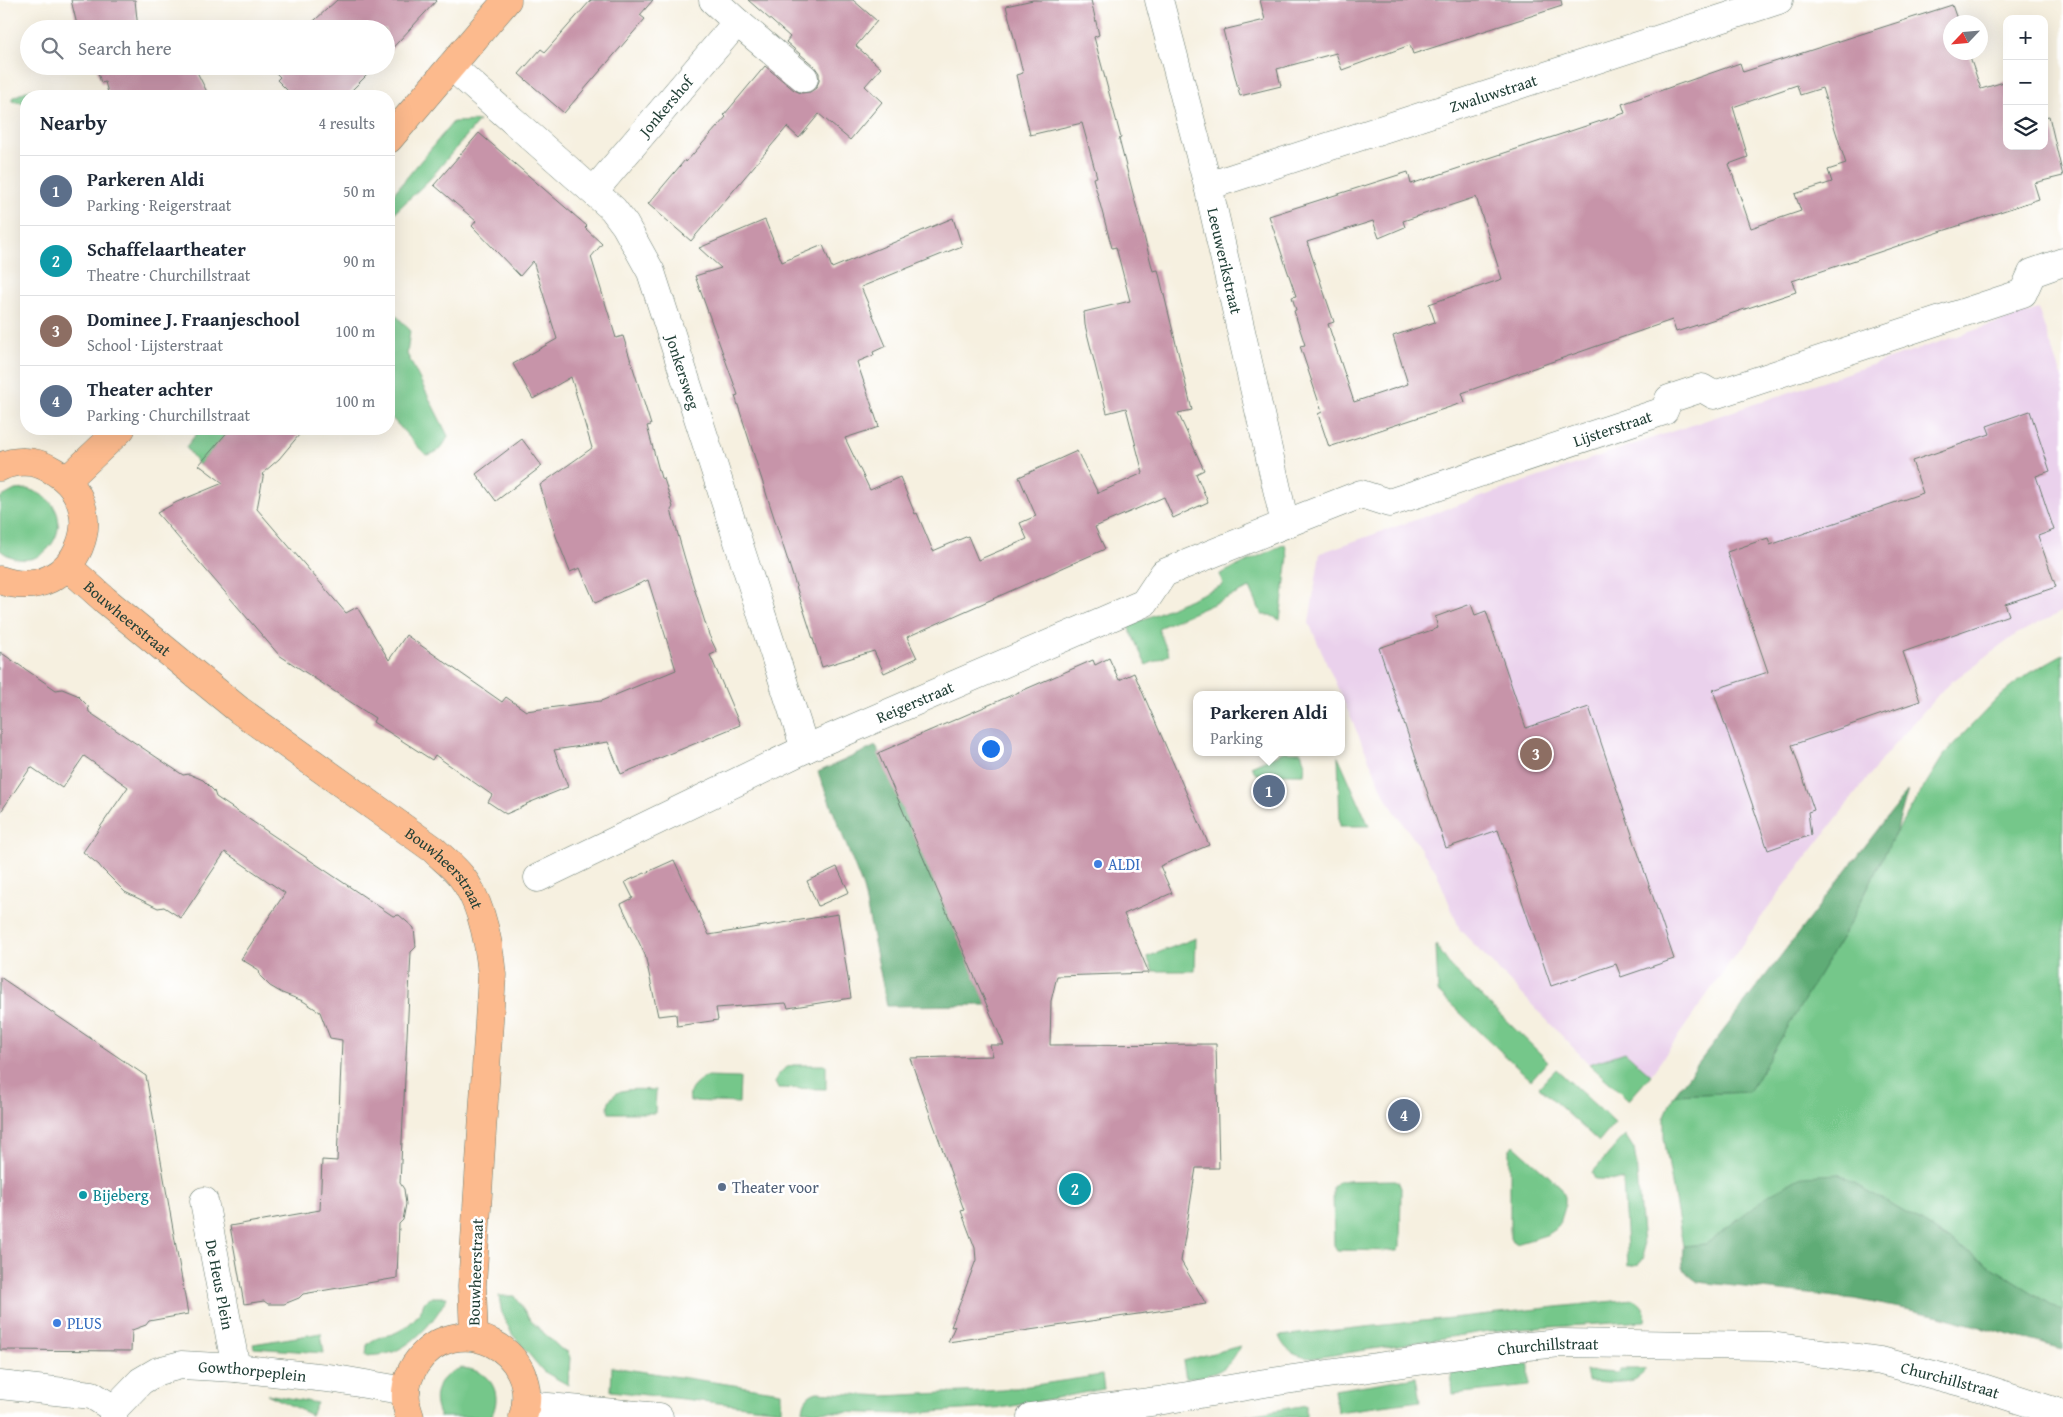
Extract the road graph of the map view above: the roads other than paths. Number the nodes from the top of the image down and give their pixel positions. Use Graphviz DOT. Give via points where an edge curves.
graph roads {
  1 [pos="507,0"];
  2 [pos="713,0"];
  3 [pos="1158,0"];
  4 [pos="1779,0"];
  5 [pos="737,22"];
  6 [pos="451,66"];
  7 [pos="804,78"];
  8 [pos="395,132"];
  9 [pos="1208,186"];
  10 [pos="594,191"];
  11 [pos="2062,264"];
  12 [pos="115,435"];
  13 [pos="0,467"];
  14 [pos="67,480"];
  15 [pos="1285,524"];
  16 [pos="67,566"];
  17 [pos="0,580"];
  18 [pos="804,749"];
  19 [pos="538,878"];
  20 [pos="204,1201"];
  21 [pos="474,1336"];
  22 [pos="236,1368"];
  23 [pos="0,1385"];
  24 [pos="408,1404"];
  25 [pos="524,1411"];
  26 [pos="114,1413"];
  27 [pos="2063,1414"];
  28 [pos="659,1417"];
  29 [pos="1031,1417"];
  1 -- 6 [label="main road"];
  2 -- 5 [label="street"];
  3 -- 9 [label="street, Leeuwerikstraat"];
  4 -- 9 [label="street, Zwaluwstraat"];
  5 -- 7 [label="street"];
  5 -- 10 [label="street, Jonkershof"];
  6 -- 8 [label="main road"];
  6 -- 10 [label="street, Jonkersweg"];
  9 -- 15 [label="street, Leeuwerikstraat"];
  10 -- 18 [label="street, Jonkersweg" via="625,225 651,272"];
  11 -- 15 [label="street, Lijsterstraat" via="2032,273 2023,293 1714,395 1702,388 1669,399 1664,411 1389,503 1361,494"];
  12 -- 14 [label="main road"];
  13 -- 14 [label="main road" via="31,462"];
  14 -- 16 [label="main road" via="76,493 85,523 77,554"];
  15 -- 18 [label="street, Reigerstraat" via="1164,573 1144,603"];
  16 -- 17 [label="main road" via="44,582 29,585"];
  16 -- 21 [label="main road, Bouwheerstraat" via="239,710 433,849 461,876 475,901 489,943 492,975 472,1286"];
  18 -- 19 [label="street, Reigerstraat"];
  20 -- 22 [label="street, De Heus Plein"];
  21 -- 24 [label="main road" via="454,1337 436,1344 421,1356 411,1372"];
  21 -- 25 [label="main road" via="492,1342 508,1353 519,1368 526,1386"];
  22 -- 24 [label="street, Gowthorpeplein" via="336,1379"];
  22 -- 26 [label="street, Gowthorpeplein" via="181,1365 158,1372 141,1381"];
  23 -- 26 [label="street, Gowthorpeplein" via="92,1395"];
  25 -- 28 [label="street"];
  27 -- 29 [label="street, Churchillstraat" via="1983,1388 1881,1361 1771,1346 1561,1343"];
}
